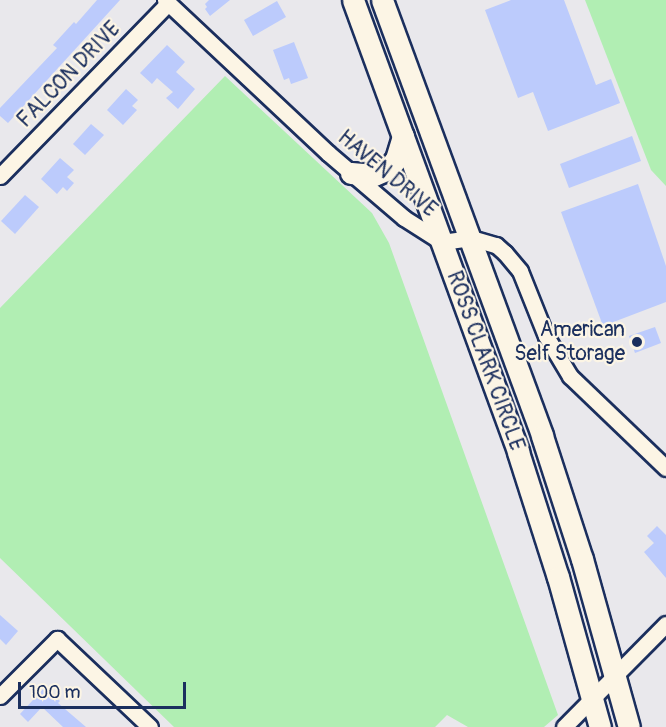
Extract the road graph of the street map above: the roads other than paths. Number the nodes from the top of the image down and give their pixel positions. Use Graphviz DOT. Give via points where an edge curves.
graph roads {
  1 [pos="353,0"];
  2 [pos="382,0"];
  3 [pos="166,2"];
  4 [pos="403,136"];
  5 [pos="351,173"];
  6 [pos="0,176"];
  7 [pos="471,238"];
  8 [pos="442,242"];
  9 [pos="666,468"];
  10 [pos="666,624"];
  11 [pos="615,673"];
  12 [pos="2,690"];
  13 [pos="592,698"];
  14 [pos="150,727"];
  15 [pos="564,727"];
  16 [pos="600,727"];
  17 [pos="629,727"];
  1 -- 4 [label="highway, ROSS CLARK CIRCLE"];
  2 -- 7 [label="highway, ROSS CLARK CIRCLE"];
  3 -- 5 [label="street, HAVEN DRIVE"];
  3 -- 6 [label="street, FALCON DRIVE"];
  4 -- 5 [label="highway" via="396,159 388,169 374,175"];
  4 -- 8 [label="highway, ROSS CLARK CIRCLE"];
  5 -- 8 [label="street, HAVEN DRIVE" via="404,218"];
  7 -- 8 [label="street, HAVEN DRIVE"];
  7 -- 9 [label="street, HAVEN DRIVE" via="496,245 514,262 561,364 585,392"];
  7 -- 11 [label="highway, ROSS CLARK CIRCLE" via="542,436"];
  8 -- 13 [label="highway, ROSS CLARK CIRCLE" via="518,452"];
  10 -- 11 [label="street"];
  11 -- 13 [label="street"];
  11 -- 17 [label="highway, ROSS CLARK CIRCLE"];
  12 -- 14 [label="street" via="57,639"];
  13 -- 15 [label="street"];
  13 -- 16 [label="highway, ROSS CLARK CIRCLE"];
}
